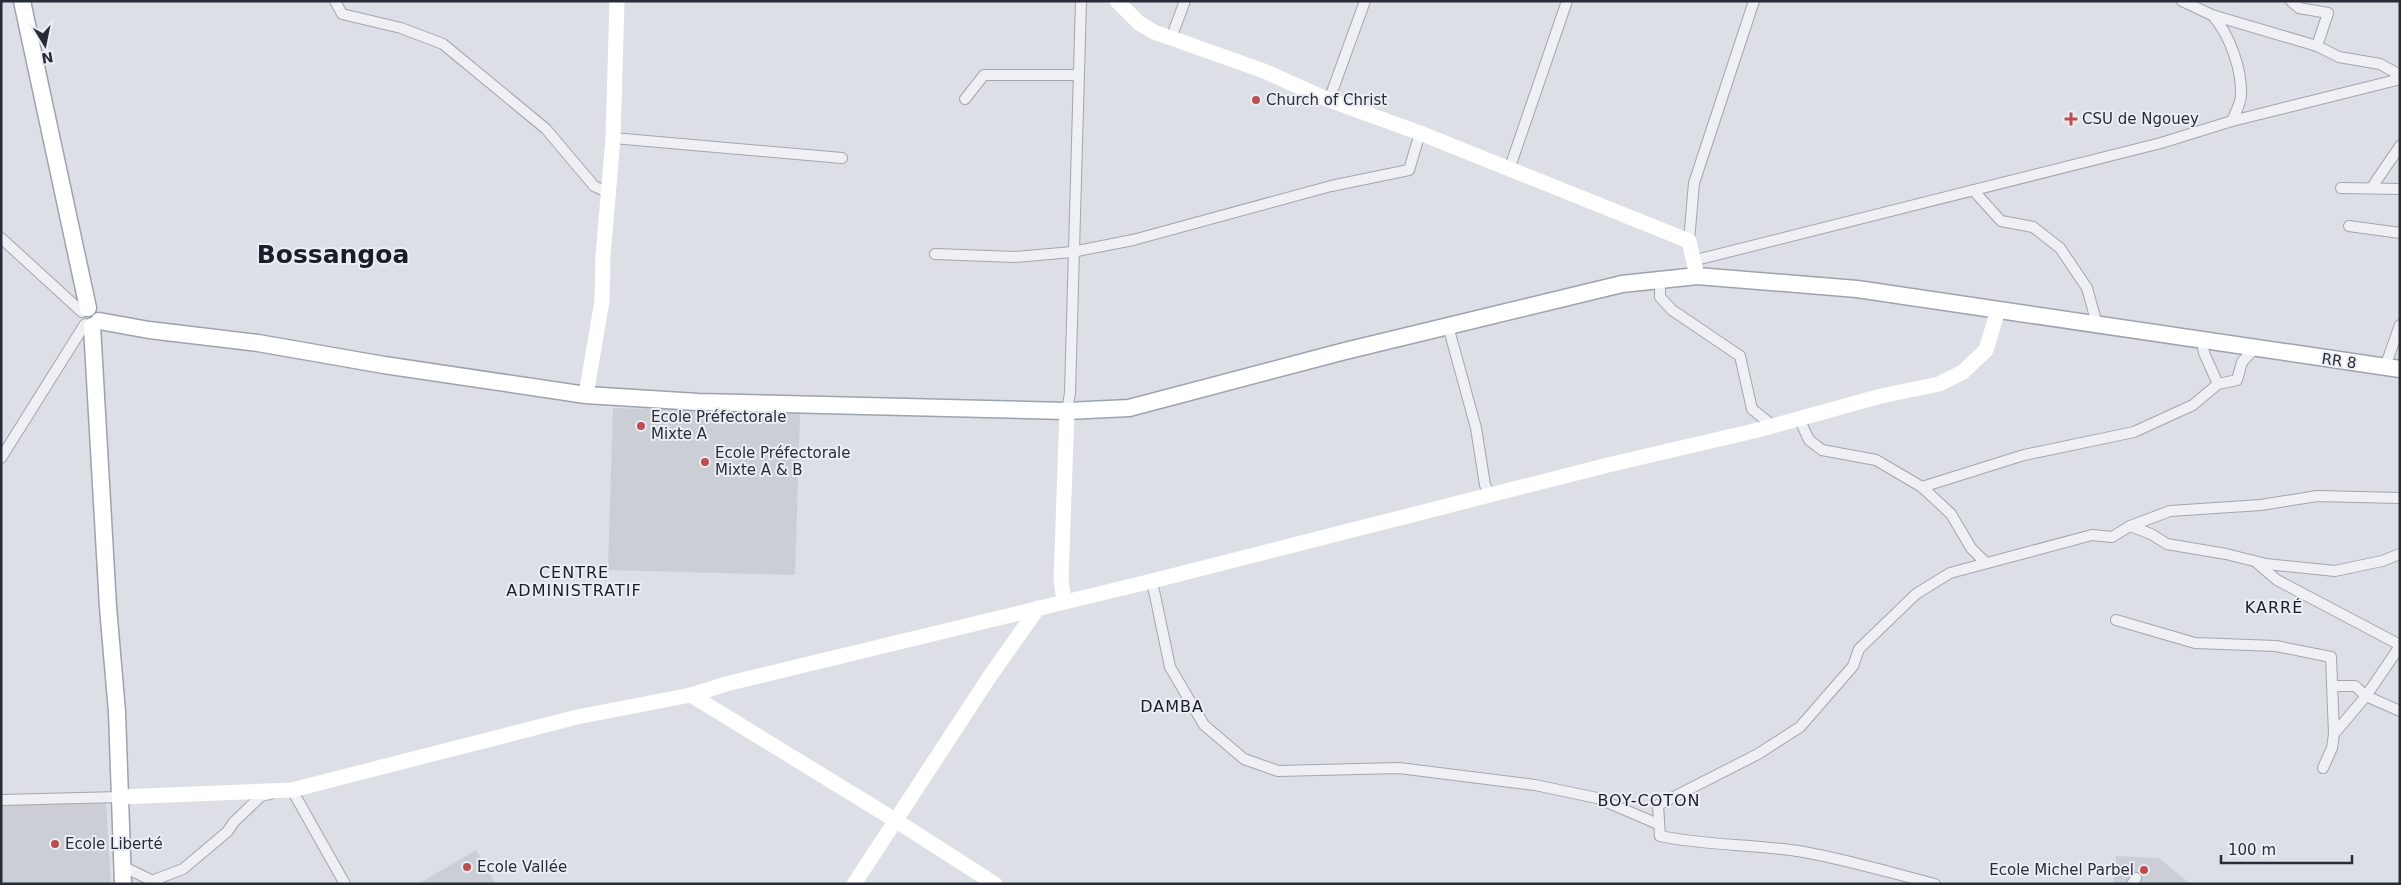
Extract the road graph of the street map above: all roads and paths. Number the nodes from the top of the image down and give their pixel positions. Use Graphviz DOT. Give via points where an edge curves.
graph roads {
  1 [pos="22,1"];
  2 [pos="335,1"];
  3 [pos="617,1"];
  4 [pos="1081,1"];
  5 [pos="1117,1"];
  6 [pos="1185,1"];
  7 [pos="1364,1"];
  8 [pos="1567,1"];
  9 [pos="1754,1"];
  10 [pos="2182,1"];
  11 [pos="2292,1"];
  12 [pos="2212,15"];
  13 [pos="1171,38"];
  14 [pos="2317,46"];
  15 [pos="1078,75"];
  16 [pos="2400,77"];
  17 [pos="965,99"];
  18 [pos="1330,100"];
  19 [pos="2232,121"];
  20 [pos="1420,133"];
  21 [pos="612,138"];
  22 [pos="2400,146"];
  23 [pos="842,158"];
  24 [pos="1509,170"];
  25 [pos="2372,187"];
  26 [pos="2341,188"];
  27 [pos="2400,189"];
  28 [pos="1973,190"];
  29 [pos="608,192"];
  30 [pos="2349,226"];
  31 [pos="2400,233"];
  32 [pos="1,238"];
  33 [pos="1689,241"];
  34 [pos="1072,252"];
  35 [pos="935,254"];
  36 [pos="1694,268"];
  37 [pos="1660,278"];
  38 [pos="1998,310"];
  39 [pos="89,318"];
  40 [pos="2097,324"];
  41 [pos="2400,325"];
  42 [pos="1448,326"];
  43 [pos="2202,341"];
  44 [pos="2255,348"];
  45 [pos="2393,368"];
  46 [pos="2218,384"];
  47 [pos="586,395"];
  48 [pos="1067,411"];
  49 [pos="1799,418"];
  50 [pos="1773,426"];
  51 [pos="1,458"];
  52 [pos="1922,487"];
  53 [pos="1491,495"];
  54 [pos="2400,498"];
  55 [pos="2130,526"];
  56 [pos="2400,554"];
  57 [pos="2255,561"];
  58 [pos="1986,563"];
  59 [pos="1152,581"];
  60 [pos="1064,601"];
  61 [pos="1038,608"];
  62 [pos="2116,620"];
  63 [pos="2400,646"];
  64 [pos="2333,686"];
  65 [pos="691,695"];
  66 [pos="2366,696"];
  67 [pos="2400,711"];
  68 [pos="2334,734"];
  69 [pos="2323,768"];
  70 [pos="285,791"];
  71 [pos="120,796"];
  72 [pos="1,800"];
  73 [pos="895,820"];
  74 [pos="1658,824"];
  75 [pos="122,866"];
  76 [pos="157,882"];
  77 [pos="123,884"];
  78 [pos="345,884"];
  79 [pos="854,884"];
  80 [pos="994,884"];
  81 [pos="1935,884"];
  1 -- 39 [label="main road"];
  2 -- 29 [label="street" via="342,14 401,28 443,44 546,129 594,186"];
  3 -- 21 [label="street"];
  4 -- 15 [label="street"];
  5 -- 13 [label="street" via="1139,23"];
  6 -- 13 [label="street"];
  7 -- 18 [label="street"];
  8 -- 24 [label="street"];
  9 -- 33 [label="street" via="1694,183"];
  10 -- 12 [label="street"];
  11 -- 14 [label="street" via="2299,8 2328,13"];
  12 -- 14 [label="street"];
  12 -- 19 [label="street" via="2223,27 2235,56 2241,96"];
  13 -- 18 [label="street" via="1264,71"];
  14 -- 16 [label="street" via="2339,57 2380,64"];
  15 -- 17 [label="street" via="984,75"];
  15 -- 34 [label="street"];
  16 -- 19 [label="street"];
  18 -- 20 [label="street"];
  19 -- 28 [label="street" via="2161,143"];
  20 -- 24 [label="street"];
  20 -- 34 [label="street" via="1409,170 1331,186 1133,240"];
  21 -- 23 [label="street"];
  21 -- 29 [label="street"];
  22 -- 25 [label="street"];
  24 -- 33 [label="street"];
  25 -- 26 [label="street"];
  25 -- 27 [label="street"];
  28 -- 36 [label="street"];
  28 -- 40 [label="street" via="2001,221 2033,227 2060,248 2087,288"];
  29 -- 47 [label="street" via="602,300"];
  30 -- 31 [label="street"];
  32 -- 39 [label="street"];
  33 -- 36 [label="street"];
  34 -- 35 [label="street" via="1015,257"];
  34 -- 48 [label="street"];
  36 -- 37 [label="main road, RR 8"];
  36 -- 38 [label="main road, RR 8"];
  37 -- 42 [label="main road, RR 8" via="1622,284"];
  37 -- 50 [label="street" via="1660,297 1672,310 1740,356 1752,409"];
  38 -- 40 [label="main road, RR 8"];
  38 -- 49 [label="street" via="1986,350 1957,377"];
  39 -- 47 [label="main road, RR 8"];
  39 -- 51 [label="street"];
  39 -- 71 [label="main road"];
  40 -- 43 [label="main road, RR 8"];
  41 -- 45 [label="street"];
  42 -- 48 [label="main road, RR 8" via="1129,408"];
  42 -- 53 [label="street" via="1476,428 1485,485"];
  43 -- 44 [label="main road, RR 8"];
  43 -- 46 [label="street"];
  44 -- 45 [label="main road, RR 8 / RR 8"];
  44 -- 46 [label="street" via="2242,362 2237,380"];
  46 -- 52 [label="street" via="2193,405 2134,432 2024,454"];
  47 -- 48 [label="main road, RR 8" via="707,402"];
  48 -- 60 [label="street" via="1061,580"];
  49 -- 50 [label="street"];
  49 -- 52 [label="street" via="1809,440 1822,450 1876,460"];
  50 -- 53 [label="street"];
  52 -- 58 [label="street" via="1951,514 1971,548"];
  53 -- 59 [label="street"];
  54 -- 55 [label="street" via="2317,496 2261,505 2170,511"];
  55 -- 57 [label="street" via="2167,544"];
  55 -- 58 [label="street" via="2112,537 2092,535"];
  56 -- 57 [label="street" via="2335,571"];
  57 -- 63 [label="street" via="2277,580"];
  58 -- 74 [label="street" via="1950,573 1916,594 1859,649 1853,666 1800,727 1758,754 1658,805"];
  59 -- 60 [label="street"];
  59 -- 74 [label="street" via="1170,667 1204,725 1244,759 1278,771 1400,768 1535,786 1597,798"];
  60 -- 61 [label="street"];
  61 -- 65 [label="street"];
  61 -- 73 [label="street"];
  62 -- 64 [label="street" via="2195,642 2276,646 2331,657"];
  63 -- 66 [label="street"];
  64 -- 66 [label="street" via="2355,686"];
  64 -- 68 [label="street"];
  65 -- 70 [label="street" via="577,717"];
  65 -- 73 [label="street"];
  66 -- 67 [label="street"];
  66 -- 68 [label="street"];
  68 -- 69 [label="street"];
  70 -- 71 [label="street"];
  70 -- 76 [label="street" via="261,796 227,832 183,869"];
  70 -- 78 [label="street"];
  71 -- 72 [label="street"];
  71 -- 75 [label="main road"];
  73 -- 79 [label="street"];
  73 -- 80 [label="street"];
  74 -- 81 [label="street" via="1660,836 1695,843 1746,844 1806,852"];
  75 -- 76 [label="street"];
  75 -- 77 [label="main road"];
}
